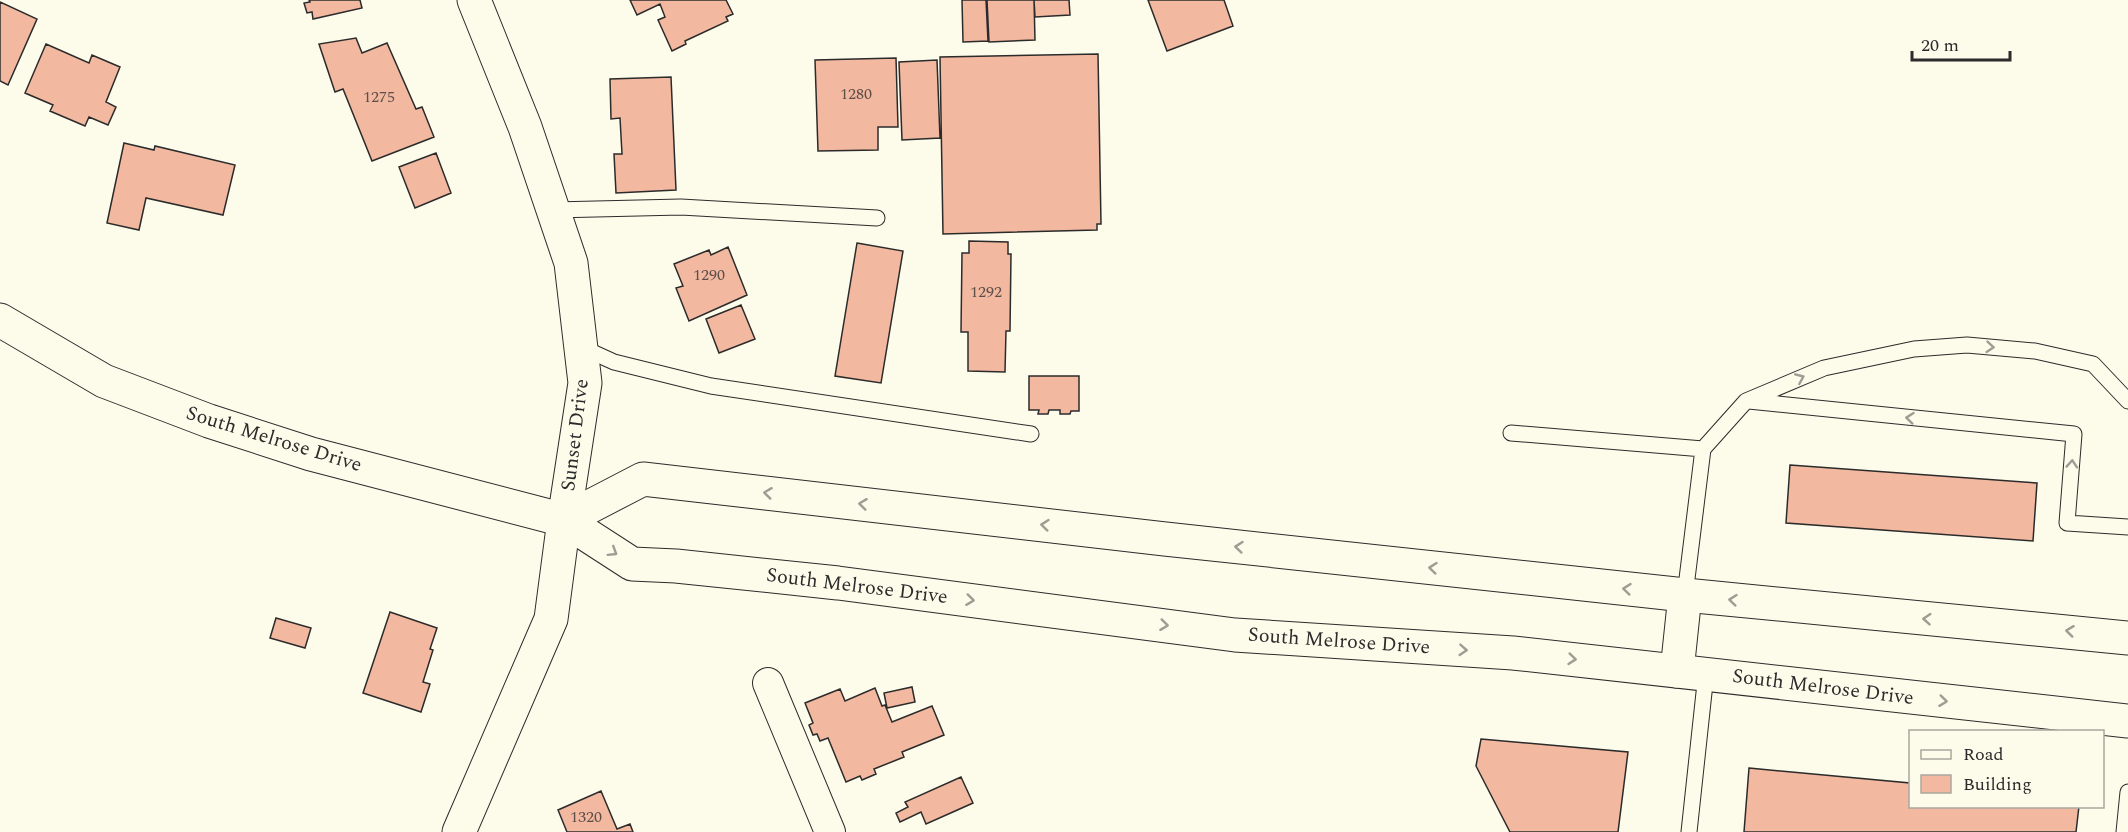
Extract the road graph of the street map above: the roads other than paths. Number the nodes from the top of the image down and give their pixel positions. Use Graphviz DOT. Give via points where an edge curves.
graph roads {
  1 [pos="474,0"];
  2 [pos="553,210"];
  3 [pos="877,218"];
  4 [pos="0,320"];
  5 [pos="581,347"];
  6 [pos="1746,401"];
  7 [pos="2128,401"];
  8 [pos="1511,433"];
  9 [pos="1031,434"];
  10 [pos="1703,449"];
  11 [pos="564,520"];
  12 [pos="2128,527"];
  13 [pos="1685,595"];
  14 [pos="2128,638"];
  15 [pos="1691,672"];
  16 [pos="768,682"];
  17 [pos="2128,721"];
  18 [pos="2128,792"];
  19 [pos="459,832"];
  20 [pos="830,832"];
  21 [pos="1689,832"];
  22 [pos="2124,832"];
  1 -- 2 [label="main road, Sunset Drive" via="525,127"];
  2 -- 3 [label="lane" via="681,207"];
  2 -- 5 [label="main road, Sunset Drive" via="571,263"];
  4 -- 11 [label="main road, South Melrose Drive" via="104,381 209,421 311,454"];
  5 -- 9 [label="lane" via="614,362 711,386"];
  5 -- 11 [label="main road, Sunset Drive" via="585,383"];
  6 -- 7 [label="lane, one-way" via="1824,368 1914,349 1967,345 2036,351 2093,364"];
  6 -- 10 [label="lane"];
  12 -- 6 [label="lane, one-way" via="2067,523 2074,434"];
  8 -- 10 [label="lane"];
  10 -- 13 [label="lane"];
  13 -- 11 [label="main road, one-way" via="643,479"];
  11 -- 15 [label="main road, South Melrose Drive, one-way" via="632,564 838,583 1235,634 1514,653"];
  11 -- 19 [label="main road, Sunset Drive" via="551,619"];
  14 -- 13 [label="main road, one-way"];
  13 -- 15 [label="main road"];
  15 -- 17 [label="main road, South Melrose Drive, one-way"];
  15 -- 21 [label="lane"];
  16 -- 20 [label="street"];
  18 -- 22 [label="lane"];
}
